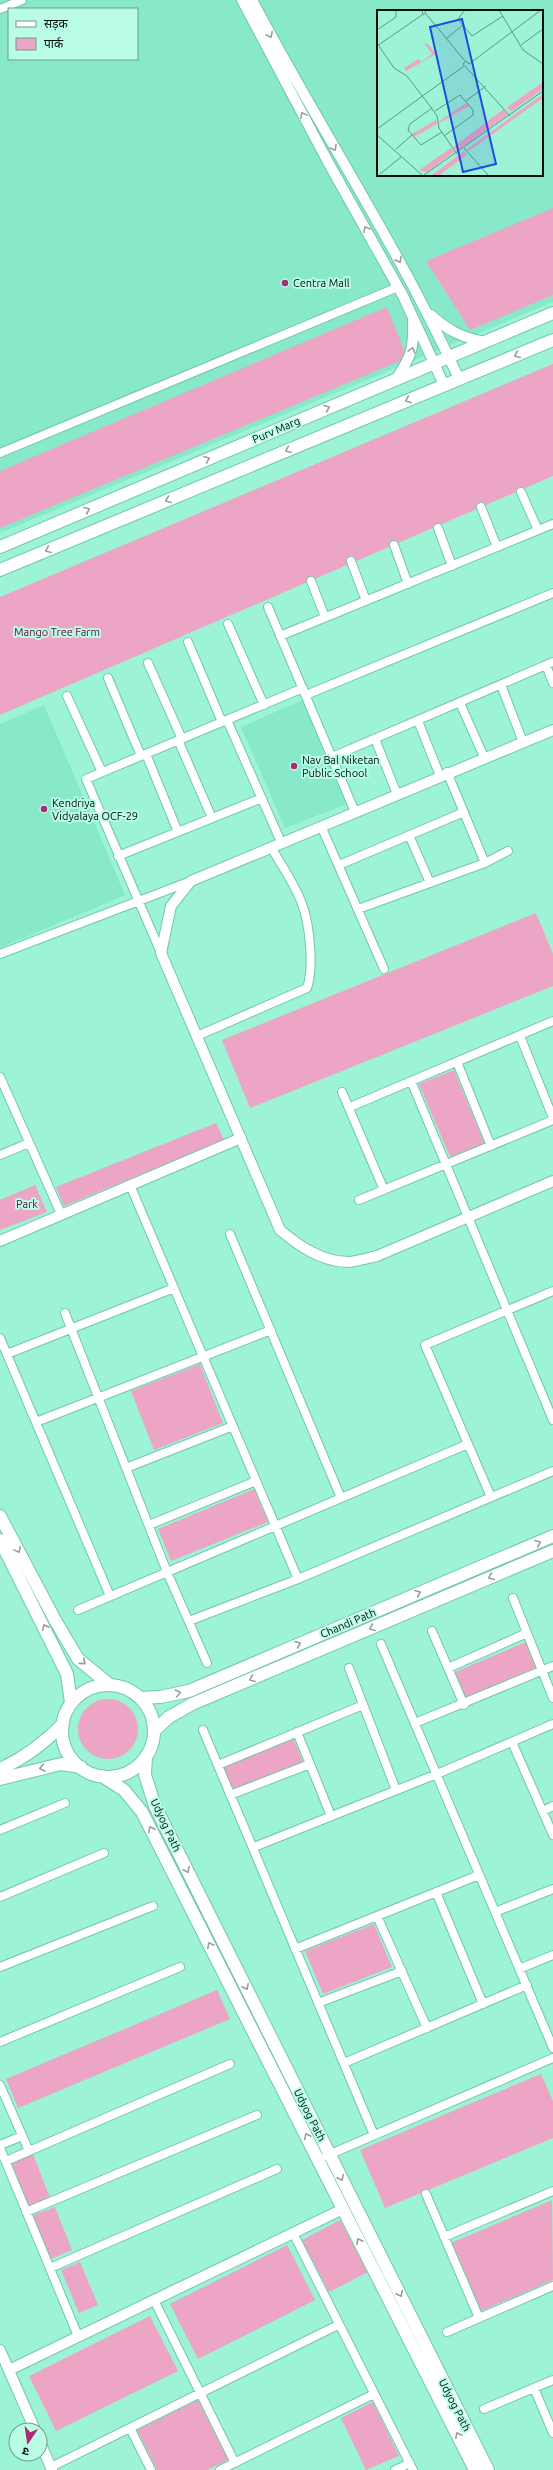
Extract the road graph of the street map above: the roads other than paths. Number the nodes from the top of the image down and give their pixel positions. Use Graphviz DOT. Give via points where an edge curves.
graph roads {
  1 [pos="22,0"];
  2 [pos="242,0"];
  3 [pos="252,0"];
  4 [pos="0,9"];
  5 [pos="398,287"];
  6 [pos="427,311"];
  7 [pos="553,313"];
  8 [pos="412,316"];
  9 [pos="553,340"];
  10 [pos="484,342"];
  11 [pos="449,357"];
  12 [pos="434,363"];
  13 [pos="396,379"];
  14 [pos="459,379"];
  15 [pos="444,385"];
  16 [pos="0,453"];
  17 [pos="521,492"];
  18 [pos="481,507"];
  19 [pos="553,524"];
  20 [pos="438,528"];
  21 [pos="538,530"];
  22 [pos="394,545"];
  23 [pos="0,547"];
  24 [pos="497,547"];
  25 [pos="351,561"];
  26 [pos="452,566"];
  27 [pos="0,570"];
  28 [pos="311,581"];
  29 [pos="408,584"];
  30 [pos="553,593"];
  31 [pos="366,601"];
  32 [pos="268,607"];
  33 [pos="326,618"];
  34 [pos="228,624"];
  35 [pos="280,636"];
  36 [pos="188,642"];
  37 [pos="148,663"];
  38 [pos="550,664"];
  39 [pos="108,678"];
  40 [pos="553,683"];
  41 [pos="501,685"];
  42 [pos="304,691"];
  43 [pos="67,696"];
  44 [pos="460,703"];
  45 [pos="264,704"];
  46 [pos="224,721"];
  47 [pos="418,721"];
  48 [pos="553,730"];
  49 [pos="375,739"];
  50 [pos="180,740"];
  51 [pos="523,742"];
  52 [pos="144,755"];
  53 [pos="332,757"];
  54 [pos="484,757"];
  55 [pos="102,772"];
  56 [pos="444,774"];
  57 [pos="397,794"];
  58 [pos="262,798"];
  59 [pos="355,812"];
  60 [pos="464,812"];
  61 [pos="212,818"];
  62 [pos="321,826"];
  63 [pos="178,832"];
  64 [pos="410,835"];
  65 [pos="281,842"];
  66 [pos="271,847"];
  67 [pos="508,851"];
  68 [pos="118,856"];
  69 [pos="485,863"];
  70 [pos="339,865"];
  71 [pos="191,881"];
  72 [pos="430,883"];
  73 [pos="138,901"];
  74 [pos="358,909"];
  75 [pos="161,953"];
  76 [pos="0,954"];
  77 [pos="384,969"];
  78 [pos="553,1021"];
  79 [pos="197,1036"];
  80 [pos="520,1036"];
  81 [pos="457,1062"];
  82 [pos="0,1076"];
  83 [pos="411,1082"];
  84 [pos="2,1087"];
  85 [pos="342,1092"];
  86 [pos="350,1107"];
  87 [pos="553,1119"];
  88 [pos="241,1138"];
  89 [pos="29,1143"];
  90 [pos="491,1146"];
  91 [pos="0,1155"];
  92 [pos="446,1164"];
  93 [pos="553,1181"];
  94 [pos="130,1185"];
  95 [pos="384,1190"];
  96 [pos="360,1200"];
  97 [pos="61,1214"];
  98 [pos="468,1217"];
  99 [pos="230,1234"];
  100 [pos="0,1240"];
  101 [pos="174,1288"];
  102 [pos="553,1291"];
  103 [pos="507,1310"];
  104 [pos="65,1313"];
  105 [pos="71,1329"];
  106 [pos="271,1330"];
  107 [pos="0,1338"];
  108 [pos="7,1354"];
  109 [pos="203,1356"];
  110 [pos="98,1398"];
  111 [pos="553,1420"];
  112 [pos="36,1422"];
  113 [pos="232,1426"];
  114 [pos="468,1444"];
  115 [pos="126,1468"];
  116 [pos="553,1471"];
  117 [pos="256,1481"];
  118 [pos="491,1497"];
  119 [pos="341,1498"];
  120 [pos="0,1516"];
  121 [pos="149,1525"];
  122 [pos="275,1526"];
  123 [pos="553,1536"];
  124 [pos="0,1540"];
  125 [pos="553,1551"];
  126 [pos="167,1572"];
  127 [pos="298,1579"];
  128 [pos="110,1596"];
  129 [pos="513,1598"];
  130 [pos="78,1610"];
  131 [pos="189,1621"];
  132 [pos="432,1631"];
  133 [pos="527,1633"];
  134 [pos="381,1644"];
  135 [pos="207,1664"];
  136 [pos="553,1666"];
  137 [pos="349,1668"];
  138 [pos="448,1668"];
  139 [pos="542,1671"];
  140 [pos="110,1685"];
  141 [pos="140,1698"];
  142 [pos="553,1698"];
  143 [pos="71,1703"];
  144 [pos="363,1705"];
  145 [pos="464,1705"];
  146 [pos="415,1723"];
  147 [pos="63,1724"];
  148 [pos="553,1724"];
  149 [pos="203,1730"];
  150 [pos="154,1731"];
  151 [pos="297,1732"];
  152 [pos="512,1742"];
  153 [pos="146,1756"];
  154 [pos="310,1764"];
  155 [pos="218,1765"];
  156 [pos="81,1767"];
  157 [pos="0,1769"];
  158 [pos="437,1774"];
  159 [pos="102,1776"];
  160 [pos="0,1780"];
  161 [pos="396,1790"];
  162 [pos="230,1795"];
  163 [pos="65,1803"];
  164 [pos="553,1806"];
  165 [pos="542,1810"];
  166 [pos="331,1816"];
  167 [pos="0,1830"];
  168 [pos="553,1835"];
  169 [pos="254,1847"];
  170 [pos="104,1852"];
  171 [pos="480,1875"];
  172 [pos="553,1889"];
  173 [pos="436,1892"];
  174 [pos="0,1897"];
  175 [pos="153,1906"];
  176 [pos="495,1912"];
  177 [pos="377,1916"];
  178 [pos="295,1949"];
  179 [pos="553,1955"];
  180 [pos="180,1967"];
  181 [pos="0,1968"];
  182 [pos="519,1969"];
  183 [pos="402,1971"];
  184 [pos="527,1985"];
  185 [pos="318,2003"];
  186 [pos="483,2004"];
  187 [pos="428,2028"];
  188 [pos="0,2042"];
  189 [pos="553,2048"];
  190 [pos="553,2058"];
  191 [pos="344,2063"];
  192 [pos="230,2064"];
  193 [pos="0,2085"];
  194 [pos="257,2115"];
  195 [pos="374,2135"];
  196 [pos="22,2136"];
  197 [pos="0,2146"];
  198 [pos="29,2151"];
  199 [pos="330,2154"];
  200 [pos="318,2159"];
  201 [pos="6,2161"];
  202 [pos="277,2169"];
  203 [pos="553,2191"];
  204 [pos="426,2194"];
  205 [pos="343,2208"];
  206 [pos="26,2212"];
  207 [pos="292,2233"];
  208 [pos="444,2237"];
  209 [pos="50,2268"];
  210 [pos="553,2286"];
  211 [pos="154,2300"];
  212 [pos="479,2318"];
  213 [pos="338,2325"];
  214 [pos="447,2332"];
  215 [pos="78,2336"];
  216 [pos="0,2350"];
  217 [pos="9,2370"];
  218 [pos="553,2380"];
  219 [pos="534,2388"];
  220 [pos="199,2394"];
  221 [pos="374,2394"];
  222 [pos="484,2409"];
  223 [pos="32,2422"];
  224 [pos="130,2428"];
  225 [pos="553,2433"];
  226 [pos="235,2463"];
  227 [pos="411,2466"];
  228 [pos="52,2469"];
  229 [pos="151,2470"];
  230 [pos="220,2470"];
  231 [pos="395,2470"];
  232 [pos="475,2470"];
  233 [pos="488,2470"];
  1 -- 4 [label="street"];
  5 -- 2 [label="street, one-way"];
  3 -- 6 [label="street, one-way"];
  5 -- 8 [label="street"];
  5 -- 16 [label="street"];
  6 -- 10 [label="street" via="446,329 462,337"];
  6 -- 11 [label="street"];
  7 -- 10 [label="main road, Purv Marg"];
  8 -- 12 [label="street"];
  13 -- 8 [label="street, one-way" via="410,358 414,344"];
  9 -- 14 [label="main road, Purv Marg, one-way"];
  10 -- 11 [label="main road, Purv Marg"];
  11 -- 12 [label="main road, Purv Marg"];
  11 -- 14 [label="street"];
  12 -- 13 [label="main road, Purv Marg"];
  12 -- 15 [label="street"];
  23 -- 13 [label="main road, Purv Marg, one-way"];
  14 -- 15 [label="main road, Purv Marg"];
  15 -- 27 [label="main road, Purv Marg, one-way"];
  17 -- 21 [label="street"];
  18 -- 24 [label="street"];
  19 -- 21 [label="street"];
  20 -- 26 [label="street"];
  21 -- 24 [label="street"];
  22 -- 29 [label="street"];
  24 -- 26 [label="street"];
  25 -- 31 [label="street"];
  26 -- 29 [label="street"];
  28 -- 33 [label="street"];
  29 -- 31 [label="street"];
  30 -- 42 [label="street"];
  31 -- 33 [label="street"];
  32 -- 35 [label="street"];
  33 -- 35 [label="street"];
  34 -- 45 [label="street"];
  35 -- 42 [label="street"];
  36 -- 46 [label="street"];
  37 -- 50 [label="street"];
  38 -- 40 [label="street"];
  38 -- 41 [label="street"];
  39 -- 52 [label="street"];
  41 -- 44 [label="street"];
  41 -- 51 [label="street"];
  42 -- 45 [label="street"];
  42 -- 53 [label="street"];
  43 -- 55 [label="street"];
  44 -- 47 [label="street"];
  44 -- 54 [label="street"];
  45 -- 46 [label="street"];
  46 -- 50 [label="street"];
  46 -- 58 [label="street"];
  47 -- 49 [label="street"];
  47 -- 56 [label="street"];
  48 -- 51 [label="street"];
  49 -- 53 [label="street"];
  49 -- 57 [label="street"];
  50 -- 52 [label="street"];
  50 -- 61 [label="street"];
  51 -- 54 [label="street"];
  52 -- 55 [label="street"];
  52 -- 63 [label="street"];
  53 -- 59 [label="street"];
  54 -- 56 [label="street"];
  55 -- 68 [label="street" via="86,779"];
  56 -- 57 [label="street"];
  56 -- 60 [label="street"];
  57 -- 59 [label="street"];
  58 -- 61 [label="street"];
  58 -- 65 [label="street"];
  59 -- 62 [label="street"];
  60 -- 64 [label="street"];
  60 -- 69 [label="street"];
  61 -- 63 [label="street"];
  62 -- 65 [label="street"];
  62 -- 70 [label="street"];
  63 -- 68 [label="street"];
  64 -- 70 [label="street"];
  64 -- 72 [label="street"];
  65 -- 66 [label="street"];
  66 -- 71 [label="street"];
  66 -- 79 [label="street" via="302,904 311,977 307,988"];
  67 -- 69 [label="street"];
  68 -- 73 [label="street"];
  69 -- 72 [label="street"];
  70 -- 74 [label="street"];
  71 -- 73 [label="street"];
  71 -- 75 [label="street" via="170,906"];
  72 -- 74 [label="street"];
  73 -- 75 [label="street"];
  73 -- 76 [label="street"];
  74 -- 77 [label="street"];
  75 -- 79 [label="street"];
  78 -- 80 [label="street"];
  79 -- 88 [label="street"];
  80 -- 81 [label="street"];
  80 -- 87 [label="street"];
  81 -- 83 [label="street"];
  81 -- 90 [label="street"];
  82 -- 84 [label="street"];
  83 -- 86 [label="street"];
  83 -- 92 [label="street"];
  84 -- 89 [label="street"];
  85 -- 86 [label="street"];
  86 -- 95 [label="street"];
  87 -- 90 [label="street"];
  88 -- 94 [label="street"];
  88 -- 98 [label="street" via="280,1230 299,1247 320,1256 349,1262 377,1256"];
  89 -- 91 [label="street"];
  89 -- 97 [label="street"];
  90 -- 92 [label="street"];
  92 -- 95 [label="street"];
  92 -- 98 [label="street"];
  93 -- 98 [label="street"];
  94 -- 97 [label="street"];
  94 -- 101 [label="street"];
  95 -- 96 [label="street"];
  97 -- 100 [label="street"];
  98 -- 103 [label="street"];
  99 -- 106 [label="street"];
  101 -- 105 [label="street"];
  101 -- 109 [label="street"];
  102 -- 103 [label="street"];
  103 -- 111 [label="street"];
  103 -- 114 [label="street" via="426,1345"];
  104 -- 105 [label="street"];
  105 -- 108 [label="street"];
  105 -- 110 [label="street"];
  106 -- 109 [label="street"];
  106 -- 119 [label="street"];
  107 -- 108 [label="street"];
  108 -- 112 [label="street"];
  109 -- 110 [label="street"];
  109 -- 113 [label="street"];
  110 -- 112 [label="street"];
  110 -- 115 [label="street"];
  112 -- 128 [label="street"];
  113 -- 115 [label="street"];
  113 -- 117 [label="street"];
  114 -- 118 [label="street"];
  114 -- 119 [label="street"];
  115 -- 121 [label="street"];
  116 -- 118 [label="street"];
  117 -- 121 [label="street"];
  117 -- 122 [label="street"];
  118 -- 127 [label="street"];
  119 -- 122 [label="street"];
  120 -- 140 [label="main road, one-way" via="78,1659"];
  121 -- 126 [label="street"];
  122 -- 126 [label="street"];
  122 -- 127 [label="street"];
  141 -- 123 [label="main road, Chandi Path, one-way" via="189,1691"];
  143 -- 124 [label="main road, one-way" via="68,1674"];
  125 -- 150 [label="main road, Chandi Path, one-way" via="192,1704 170,1717"];
  126 -- 128 [label="street"];
  126 -- 131 [label="street"];
  127 -- 131 [label="street"];
  128 -- 130 [label="street"];
  129 -- 133 [label="street"];
  131 -- 135 [label="street"];
  132 -- 138 [label="street"];
  133 -- 138 [label="street"];
  133 -- 139 [label="street"];
  134 -- 146 [label="street"];
  136 -- 139 [label="street"];
  137 -- 144 [label="street"];
  138 -- 145 [label="street"];
  139 -- 142 [label="street"];
  139 -- 145 [label="street"];
  140 -- 141 [label="main road" via="129,1690"];
  140 -- 143 [label="main road" via="83,1692"];
  141 -- 150 [label="main road" via="153,1722"];
  143 -- 147 [label="main road"];
  144 -- 151 [label="street"];
  144 -- 161 [label="street"];
  145 -- 146 [label="street"];
  146 -- 158 [label="street"];
  147 -- 156 [label="main road" via="64,1743 70,1757"];
  147 -- 157 [label="main road" via="46,1742 23,1758"];
  148 -- 152 [label="street"];
  149 -- 155 [label="street"];
  150 -- 153 [label="main road"];
  151 -- 154 [label="street"];
  151 -- 155 [label="street"];
  152 -- 158 [label="street"];
  152 -- 165 [label="street"];
  153 -- 159 [label="main road" via="133,1769 121,1775"];
  153 -- 199 [label="main road, Udyog Path, one-way" via="145,1775 155,1806"];
  154 -- 162 [label="street"];
  154 -- 166 [label="street"];
  155 -- 162 [label="street"];
  156 -- 159 [label="main road"];
  156 -- 160 [label="main road, one-way" via="61,1764"];
  158 -- 161 [label="street"];
  158 -- 171 [label="street"];
  200 -- 159 [label="main road, Udyog Path, one-way" via="142,1812 124,1790"];
  161 -- 166 [label="street"];
  162 -- 169 [label="street"];
  163 -- 167 [label="street"];
  164 -- 165 [label="street"];
  165 -- 168 [label="street"];
  166 -- 169 [label="street"];
  169 -- 178 [label="street"];
  170 -- 174 [label="street"];
  171 -- 173 [label="street"];
  171 -- 176 [label="street"];
  172 -- 176 [label="street"];
  173 -- 177 [label="street"];
  173 -- 186 [label="street"];
  175 -- 181 [label="street"];
  176 -- 182 [label="street"];
  177 -- 178 [label="street"];
  177 -- 183 [label="street"];
  178 -- 185 [label="street"];
  179 -- 182 [label="street"];
  180 -- 188 [label="street"];
  182 -- 184 [label="street"];
  183 -- 185 [label="street"];
  183 -- 187 [label="street"];
  184 -- 186 [label="street"];
  184 -- 189 [label="street"];
  185 -- 191 [label="street"];
  186 -- 187 [label="street"];
  187 -- 191 [label="street"];
  190 -- 195 [label="street"];
  191 -- 195 [label="street"];
  192 -- 198 [label="street"];
  193 -- 196 [label="street"];
  194 -- 206 [label="street"];
  195 -- 199 [label="street"];
  196 -- 197 [label="street"];
  196 -- 198 [label="street"];
  197 -- 201 [label="street"];
  198 -- 201 [label="street"];
  199 -- 200 [label="street"];
  199 -- 233 [label="main road, Udyog Path, one-way"];
  200 -- 205 [label="main road, Udyog Path"];
  201 -- 206 [label="street"];
  202 -- 209 [label="street"];
  203 -- 208 [label="street"];
  204 -- 208 [label="street"];
  205 -- 207 [label="street"];
  232 -- 205 [label="main road, Udyog Path, one-way"];
  206 -- 209 [label="street"];
  207 -- 211 [label="street"];
  207 -- 213 [label="street"];
  208 -- 212 [label="street"];
  209 -- 215 [label="street"];
  210 -- 212 [label="street"];
  211 -- 215 [label="street"];
  211 -- 220 [label="street"];
  212 -- 214 [label="street"];
  213 -- 220 [label="street"];
  213 -- 221 [label="street"];
  215 -- 217 [label="street"];
  216 -- 217 [label="street"];
  217 -- 223 [label="street"];
  218 -- 219 [label="street"];
  219 -- 222 [label="street"];
  219 -- 225 [label="street"];
  220 -- 224 [label="street"];
  220 -- 226 [label="street"];
  221 -- 226 [label="street"];
  221 -- 227 [label="street"];
  224 -- 228 [label="street"];
  224 -- 229 [label="street"];
  226 -- 230 [label="street"];
  227 -- 231 [label="street"];
}
